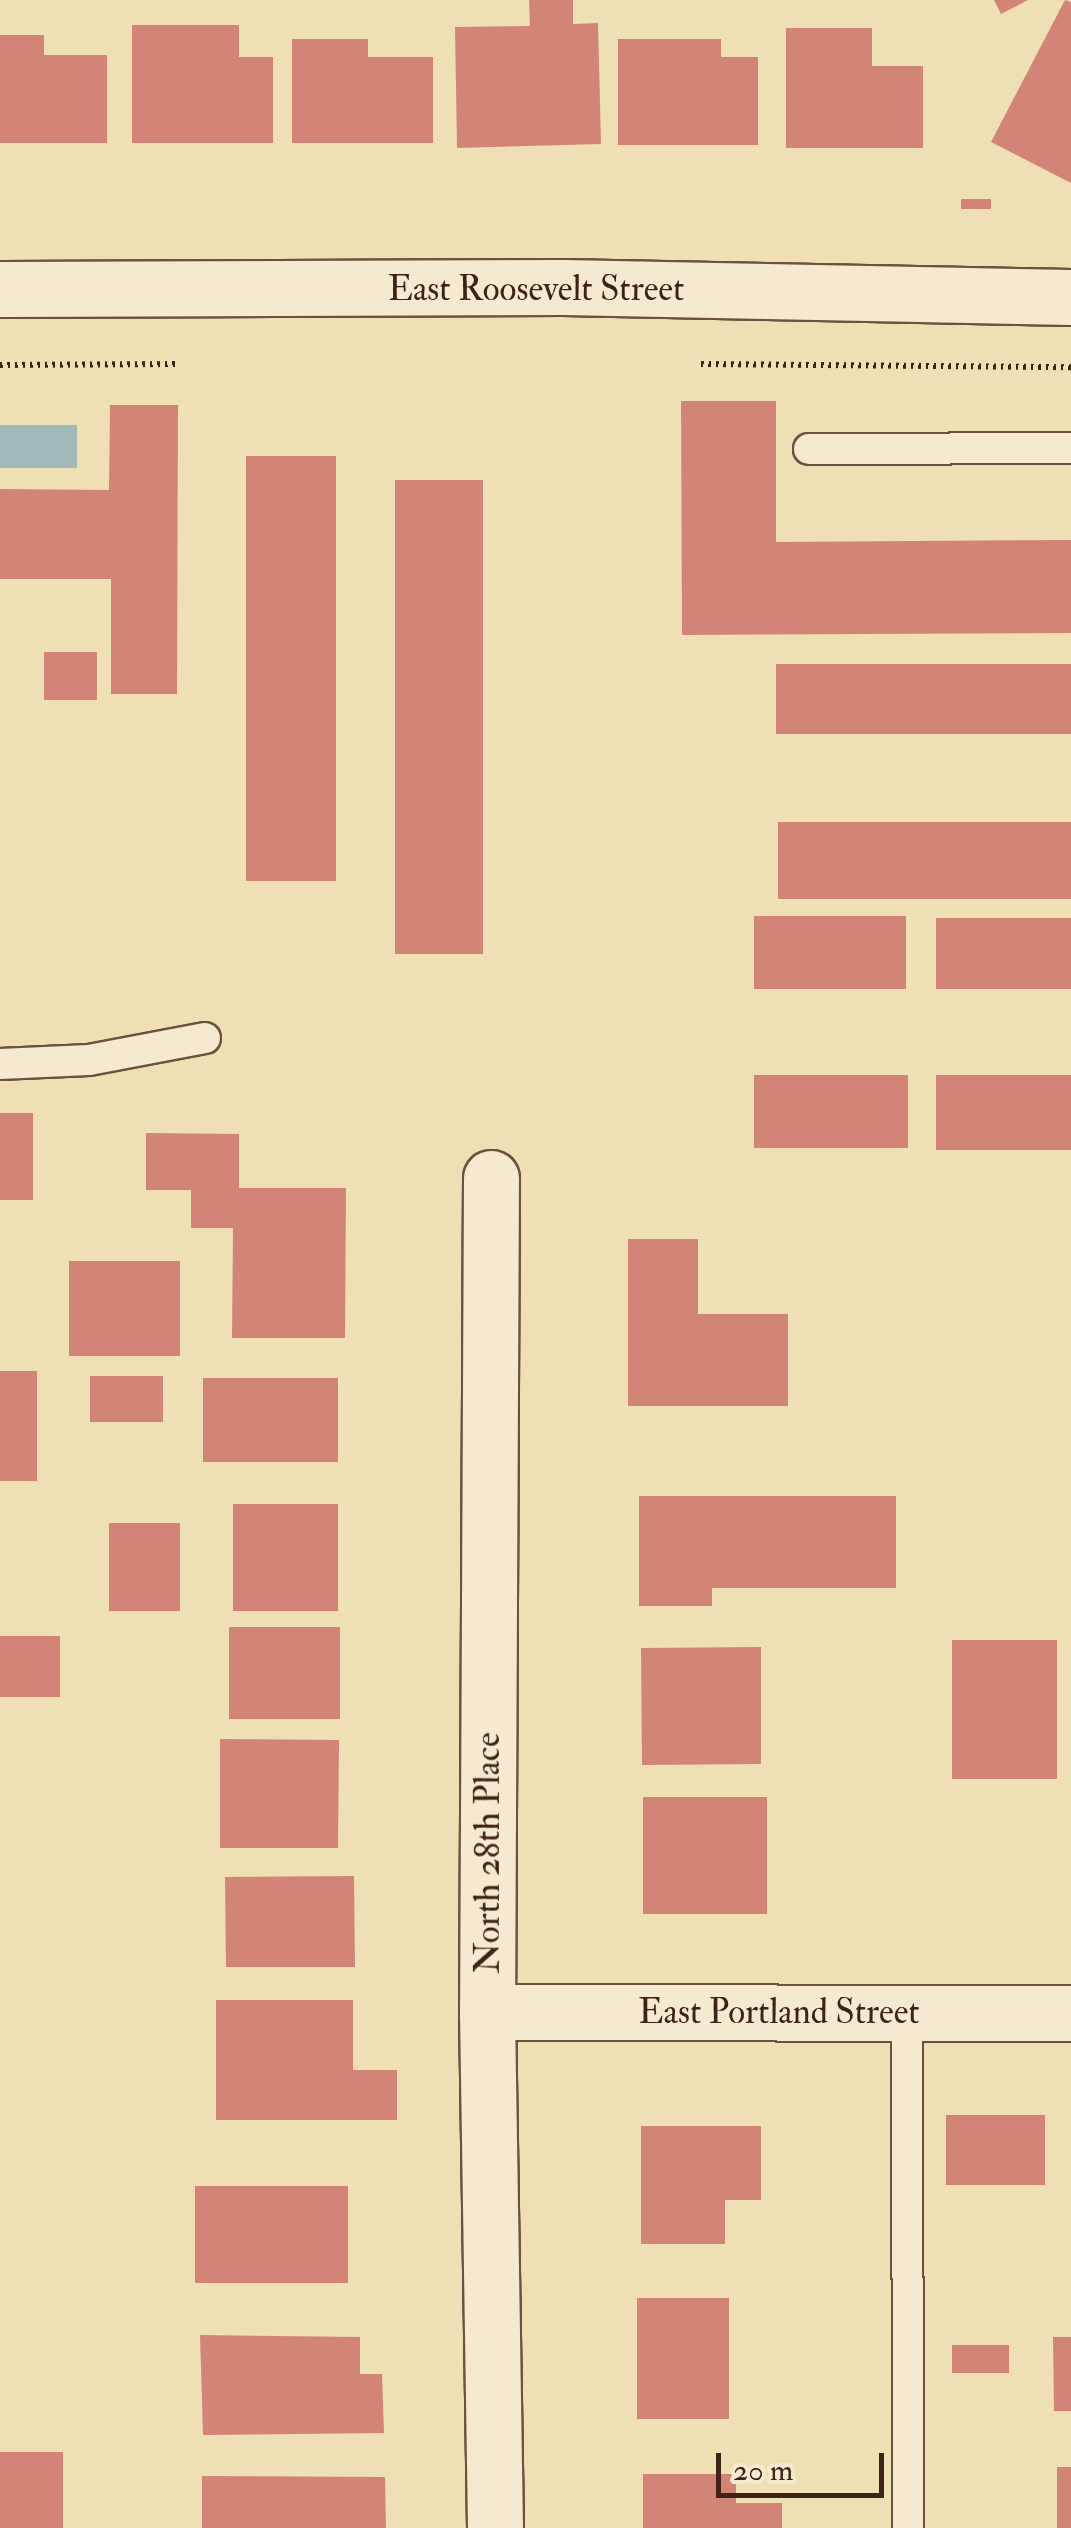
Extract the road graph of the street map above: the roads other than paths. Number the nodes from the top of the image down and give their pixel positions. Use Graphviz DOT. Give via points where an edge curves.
graph roads {
  1 [pos="0,288"];
  2 [pos="1071,296"];
  3 [pos="1071,448"];
  4 [pos="809,449"];
  5 [pos="205,1038"];
  6 [pos="0,1064"];
  7 [pos="491,1178"];
  8 [pos="487,2012"];
  9 [pos="906,2012"];
  10 [pos="1071,2013"];
  11 [pos="495,2528"];
  12 [pos="908,2528"];
  1 -- 2 [label="street, East Roosevelt Street"];
  3 -- 4 [label="lane"];
  5 -- 6 [label="lane" via="89,1060"];
  7 -- 8 [label="street, North 28th Place"];
  8 -- 9 [label="street, East Portland Street"];
  8 -- 11 [label="street, North 28th Place"];
  9 -- 10 [label="street, East Portland Street"];
  9 -- 12 [label="lane"];
}
